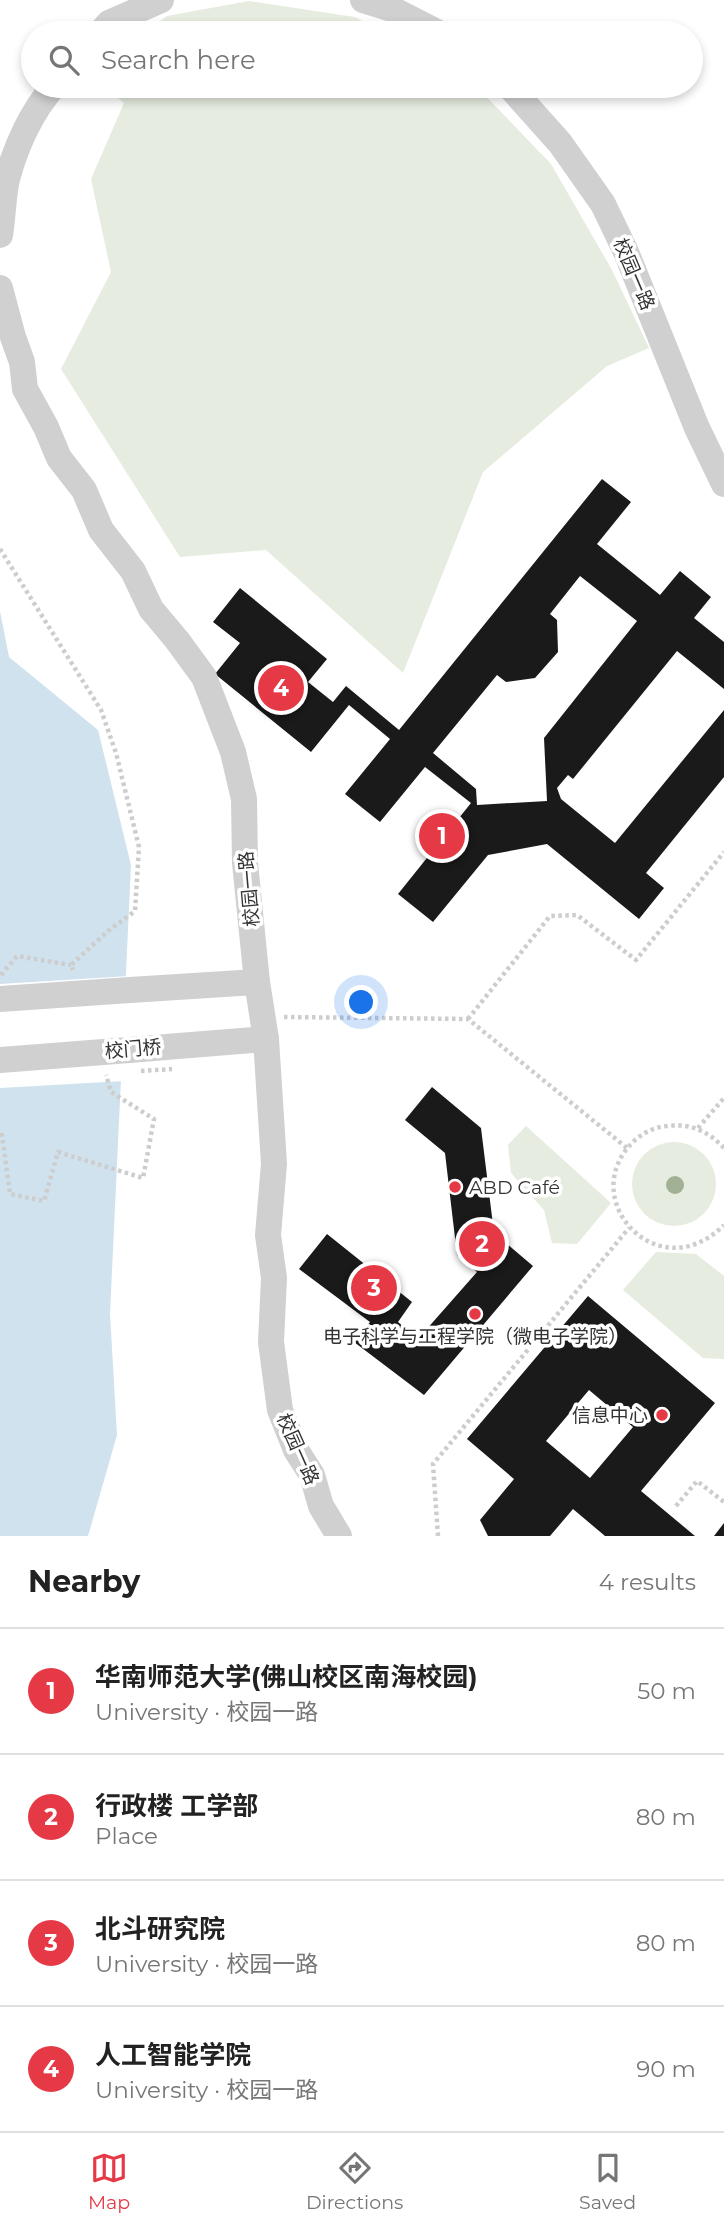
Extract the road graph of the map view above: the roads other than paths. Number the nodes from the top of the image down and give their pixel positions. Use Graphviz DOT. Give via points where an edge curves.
graph roads {
  1 [pos="161,0"];
  2 [pos="363,0"];
  3 [pos="114,21"];
  4 [pos="416,21"];
  5 [pos="44,98"];
  6 [pos="520,98"];
  7 [pos="0,235"];
  8 [pos="0,288"];
  9 [pos="724,484"];
  10 [pos="257,982"];
  11 [pos="0,999"];
  12 [pos="264,1028"];
  13 [pos="0,1060"];
  14 [pos="339,1536"];
  1 -- 3 [label="street"];
  2 -- 4 [label="street"];
  5 -- 7 [label="street" via="26,129 7,180"];
  6 -- 9 [label="street, 校园一路" via="560,143 603,204"];
  8 -- 10 [label="street, 校园一路" via="22,362 25,389 59,458 84,491 101,530 133,571 151,608 204,677 233,752 244,799 245,863"];
  10 -- 11 [label="street, bridge"];
  10 -- 12 [label="street, 校园一路"];
  12 -- 13 [label="street, 校门桥, bridge" via="129,1050"];
  12 -- 14 [label="street, 校园一路" via="274,1164 268,1235 274,1278 271,1342 280,1410 312,1475 321,1506"];
}
